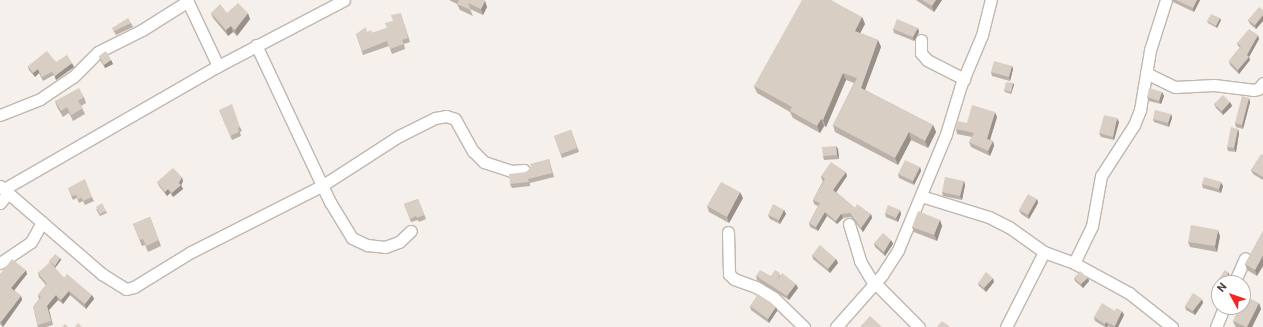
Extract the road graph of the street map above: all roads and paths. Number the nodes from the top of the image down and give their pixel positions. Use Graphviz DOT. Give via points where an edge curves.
graph roads {
  1 [pos="188,0"];
  2 [pos="344,0"];
  3 [pos="991,0"];
  4 [pos="1166,0"];
  5 [pos="921,40"];
  6 [pos="256,45"];
  7 [pos="218,66"];
  8 [pos="1146,73"];
  9 [pos="964,79"];
  10 [pos="1263,83"];
  11 [pos="0,115"];
  12 [pos="524,170"];
  13 [pos="323,185"];
  14 [pos="4,189"];
  15 [pos="921,196"];
  16 [pos="0,204"];
  17 [pos="42,222"];
  18 [pos="849,224"];
  19 [pos="412,230"];
  20 [pos="728,232"];
  21 [pos="57,235"];
  22 [pos="31,242"];
  23 [pos="1044,252"];
  24 [pos="1245,258"];
  25 [pos="0,263"];
  26 [pos="1074,263"];
  27 [pos="1238,275"];
  28 [pos="874,283"];
  29 [pos="1221,315"];
  30 [pos="804,327"];
  31 [pos="836,327"];
  32 [pos="919,327"];
  33 [pos="1006,327"];
  34 [pos="1172,327"];
  35 [pos="1216,327"];
  1 -- 7 [label="street"];
  1 -- 11 [label="street" via="142,30 98,52 73,77 40,99"];
  2 -- 6 [label="street"];
  3 -- 9 [label="street" via="982,35"];
  4 -- 8 [label="street" via="1150,50"];
  5 -- 9 [label="street" via="921,53 927,60"];
  6 -- 7 [label="street"];
  6 -- 13 [label="street"];
  7 -- 14 [label="street"];
  8 -- 10 [label="street" via="1175,87 1214,85 1253,90 1258,89"];
  8 -- 26 [label="street" via="1140,110 1134,125 1101,176 1092,226"];
  9 -- 15 [label="street" via="946,134"];
  12 -- 13 [label="street" via="511,171 484,162 468,144 458,124 446,116 435,118 399,136"];
  13 -- 19 [label="street" via="338,219 352,238 367,245 385,247 399,242"];
  13 -- 21 [label="street" via="126,289 102,274"];
  14 -- 16 [label="street"];
  14 -- 17 [label="street"];
  15 -- 23 [label="street" via="989,217 1016,231"];
  15 -- 28 [label="street" via="898,250"];
  17 -- 21 [label="street"];
  17 -- 22 [label="street"];
  18 -- 28 [label="street" via="857,254"];
  20 -- 30 [label="street" via="729,274 734,279 756,287 774,298"];
  21 -- 22 [label="street"];
  22 -- 25 [label="street"];
  23 -- 26 [label="street"];
  23 -- 33 [label="street"];
  24 -- 27 [label="street"];
  26 -- 34 [label="street" via="1129,293"];
  28 -- 31 [label="street"];
  28 -- 32 [label="street"];
  29 -- 35 [label="street"];
}
